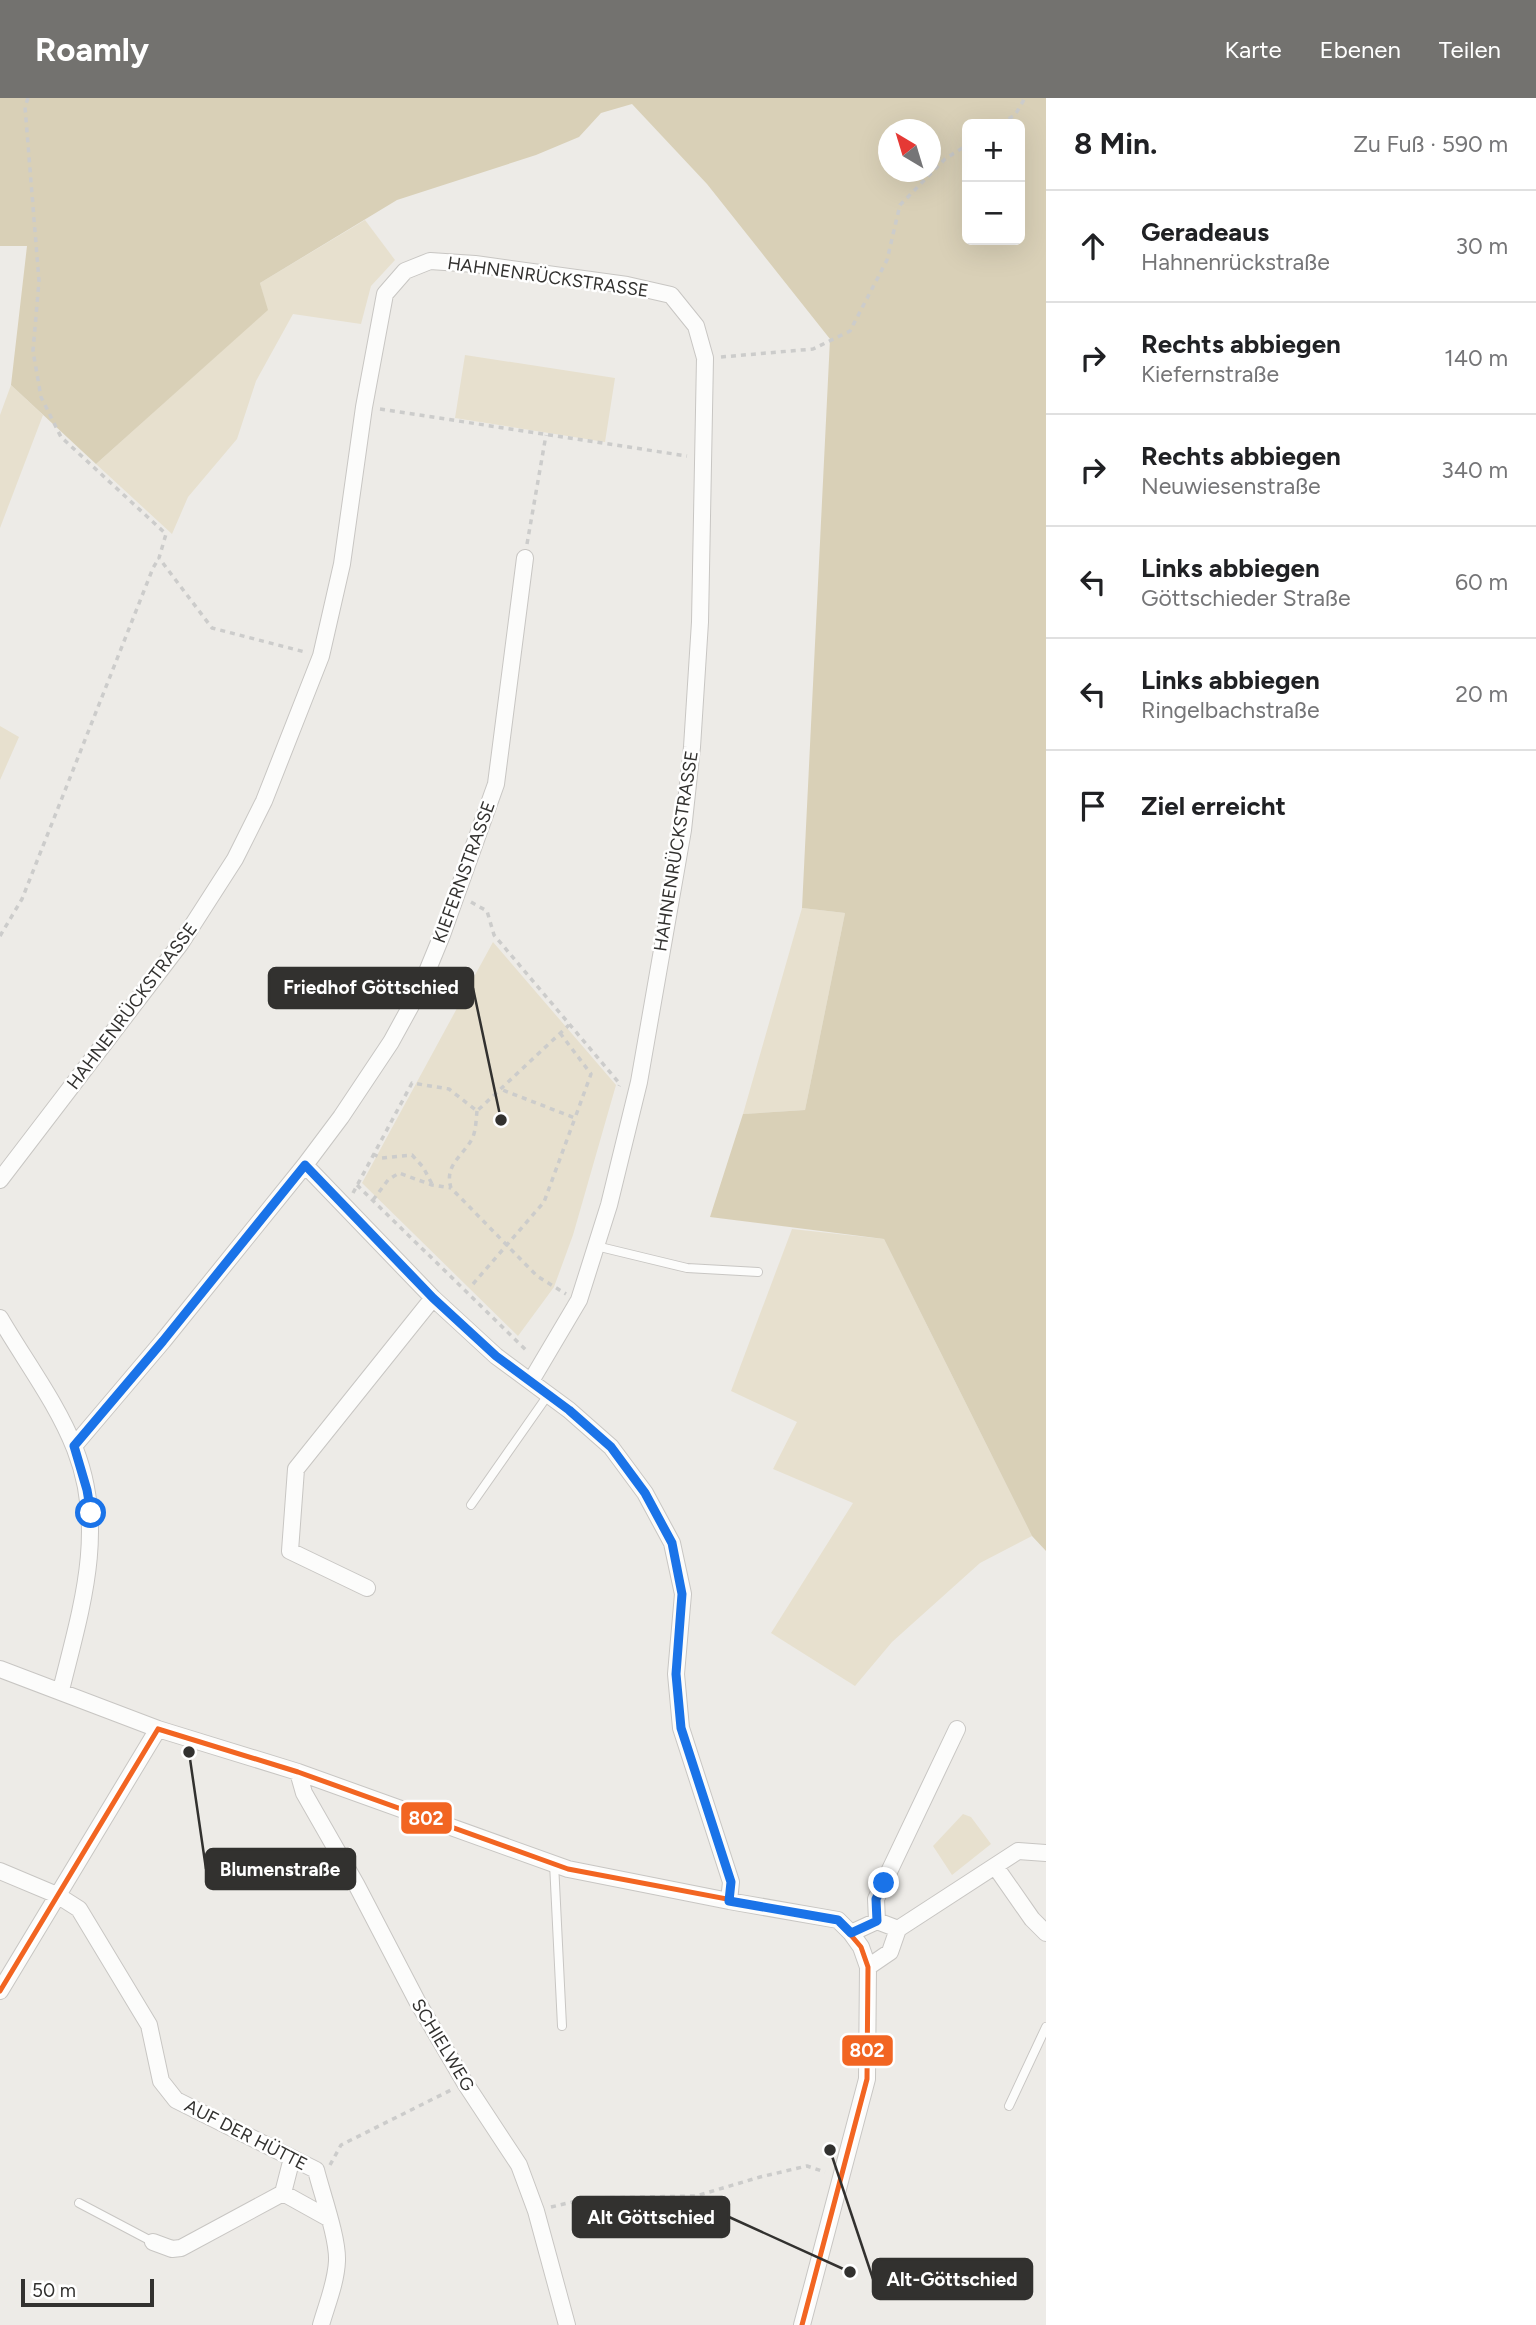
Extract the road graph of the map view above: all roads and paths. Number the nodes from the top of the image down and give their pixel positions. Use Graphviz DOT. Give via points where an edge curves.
graph roads {
  1 [pos="28,98"];
  2 [pos="1025,98"];
  3 [pos="1008,119"];
  4 [pos="962,148"];
  5 [pos="705,358"];
  6 [pos="364,407"];
  7 [pos="546,435"];
  8 [pos="702,458"];
  9 [pos="159,558"];
  10 [pos="525,558"];
  11 [pos="321,656"];
  12 [pos="457,894"];
  13 [pos="0,936"];
  14 [pos="569,1025"];
  15 [pos="560,1033"];
  16 [pos="500,1089"];
  17 [pos="617,1097"];
  18 [pos="477,1111"];
  19 [pos="575,1118"];
  20 [pos="373,1154"];
  21 [pos="305,1165"];
  22 [pos="0,1180"];
  23 [pos="357,1185"];
  24 [pos="432,1185"];
  25 [pos="451,1188"];
  26 [pos="373,1200"];
  27 [pos="345,1207"];
  28 [pos="507,1245"];
  29 [pos="596,1245"];
  30 [pos="758,1272"];
  31 [pos="473,1283"];
  32 [pos="433,1298"];
  33 [pos="579,1300"];
  34 [pos="0,1318"];
  35 [pos="541,1364"];
  36 [pos="531,1381"];
  37 [pos="548,1395"];
  38 [pos="74,1446"];
  39 [pos="471,1505"];
  40 [pos="367,1588"];
  41 [pos="0,1669"];
  42 [pos="61,1690"];
  43 [pos="158,1729"];
  44 [pos="957,1729"];
  45 [pos="298,1772"];
  46 [pos="1046,1853"];
  47 [pos="554,1863"];
  48 [pos="995,1866"];
  49 [pos="0,1871"];
  50 [pos="57,1895"];
  51 [pos="729,1901"];
  52 [pos="877,1921"];
  53 [pos="898,1929"];
  54 [pos="851,1933"];
  55 [pos="1046,1933"];
  56 [pos="868,1967"];
  57 [pos="0,1991"];
  58 [pos="562,2026"];
  59 [pos="1046,2027"];
  60 [pos="465,2083"];
  61 [pos="1009,2106"];
  62 [pos="341,2145"];
  63 [pos="292,2158"];
  64 [pos="842,2178"];
  65 [pos="283,2193"];
  66 [pos="79,2203"];
  67 [pos="536,2211"];
  68 [pos="328,2218"];
  69 [pos="153,2242"];
  70 [pos="321,2325"];
  71 [pos="567,2325"];
  72 [pos="802,2325"];
  1 -- 9 [label="path" via="25,107 39,281 33,351 41,397 61,437 166,534"];
  2 -- 3 [label="path"];
  4 -- 5 [label="path" via="945,159 900,205 887,260 850,331 813,349"];
  5 -- 6 [label="street, HAHNENRÜCKSTRASSE" via="696,326 671,295 551,273 430,261 405,271 385,294"];
  5 -- 8 [label="street, HAHNENRÜCKSTRASSE"];
  6 -- 7 [label="path"];
  6 -- 11 [label="street, HAHNENRÜCKSTRASSE" via="342,564"];
  7 -- 8 [label="path"];
  7 -- 10 [label="path"];
  8 -- 29 [label="street, HAHNENRÜCKSTRASSE" via="701,622 683,830 639,1082"];
  9 -- 11 [label="path" via="212,628"];
  9 -- 13 [label="path" via="22,898"];
  10 -- 12 [label="street, KIEFERNSTRASSE" via="496,784"];
  11 -- 22 [label="street, HAHNENRÜCKSTRASSE" via="264,801 235,859 181,943"];
  12 -- 14 [label="path" via="487,911 494,935"];
  12 -- 21 [label="street, KIEFERNSTRASSE" via="419,991 391,1042"];
  14 -- 15 [label="path"];
  14 -- 17 [label="path" via="620,1084"];
  15 -- 16 [label="path"];
  15 -- 19 [label="path" via="592,1074"];
  16 -- 18 [label="path"];
  16 -- 19 [label="path"];
  18 -- 20 [label="path" via="449,1088 412,1083"];
  18 -- 25 [label="path" via="474,1136 450,1169"];
  19 -- 28 [label="path" via="544,1202"];
  20 -- 23 [label="path"];
  20 -- 24 [label="path" via="381,1158 412,1155"];
  21 -- 27 [label="street"];
  21 -- 38 [label="street, KIEFERNSTRASSE"];
  23 -- 26 [label="path"];
  23 -- 27 [label="path"];
  24 -- 25 [label="path"];
  24 -- 26 [label="path" via="399,1173"];
  25 -- 28 [label="path"];
  26 -- 35 [label="path"];
  27 -- 32 [label="street"];
  28 -- 31 [label="path"];
  28 -- 33 [label="path" via="537,1276"];
  29 -- 30 [label="lane" via="687,1268"];
  29 -- 33 [label="street, HAHNENRÜCKSTRASSE"];
  32 -- 36 [label="street" via="496,1356"];
  32 -- 40 [label="street" via="296,1469 290,1551"];
  33 -- 35 [label="street, HAHNENRÜCKSTRASSE"];
  34 -- 38 [label="street"];
  35 -- 36 [label="street, HAHNENRÜCKSTRASSE"];
  36 -- 37 [label="street"];
  37 -- 39 [label="lane"];
  37 -- 51 [label="street" via="611,1447 645,1493 672,1543 682,1594 676,1674 681,1728 731,1882"];
  38 -- 42 [label="street" via="87,1490 92,1538"];
  41 -- 42 [label="street"];
  42 -- 43 [label="street"];
  43 -- 45 [label="street"];
  43 -- 50 [label="street"];
  44 -- 52 [label="street" via="876,1899"];
  45 -- 47 [label="street"];
  45 -- 60 [label="street, SCHIELWEG" via="304,1793"];
  46 -- 48 [label="street" via="1018,1851"];
  47 -- 51 [label="street"];
  47 -- 58 [label="lane"];
  48 -- 53 [label="street"];
  48 -- 55 [label="street"];
  49 -- 50 [label="street, AUF DER HÜTTE"];
  50 -- 57 [label="street"];
  50 -- 63 [label="street, AUF DER HÜTTE" via="79,1909 149,2025 161,2081 176,2100"];
  51 -- 54 [label="street" via="838,1920"];
  52 -- 53 [label="street"];
  52 -- 54 [label="street"];
  53 -- 56 [label="street" via="890,1952"];
  54 -- 56 [label="street"];
  56 -- 64 [label="street" via="867,2080"];
  59 -- 61 [label="lane"];
  60 -- 62 [label="path"];
  60 -- 67 [label="street, SCHIELWEG" via="519,2165"];
  63 -- 65 [label="street"];
  63 -- 68 [label="street, AUF DER HÜTTE" via="316,2170"];
  64 -- 67 [label="path" via="807,2166 696,2196 589,2197"];
  64 -- 72 [label="street"];
  65 -- 68 [label="street"];
  65 -- 69 [label="street" via="181,2248"];
  66 -- 69 [label="lane"];
  67 -- 71 [label="street, SCHIELWEG"];
  68 -- 70 [label="street, AUF DER HÜTTE" via="337,2259"];
}
